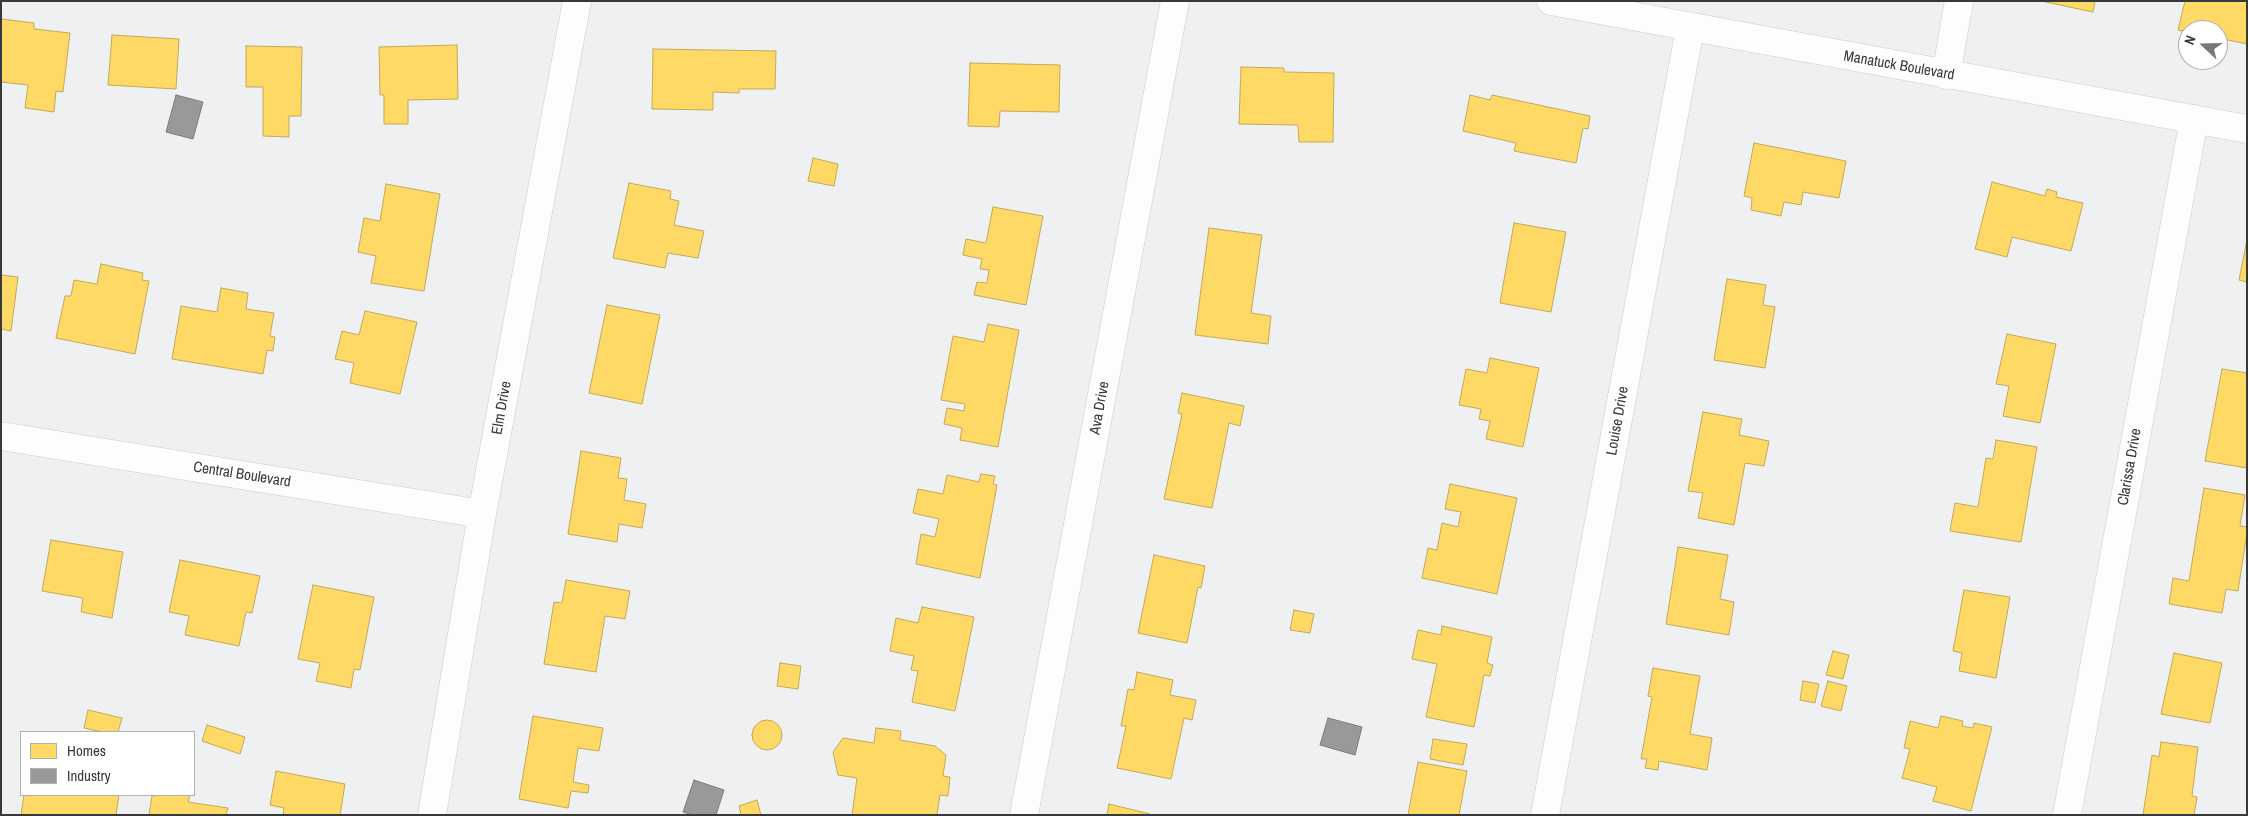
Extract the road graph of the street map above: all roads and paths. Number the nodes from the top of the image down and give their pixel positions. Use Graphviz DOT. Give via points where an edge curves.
graph roads {
  1 [pos="577,1"];
  2 [pos="1175,1"];
  3 [pos="1551,1"];
  4 [pos="1959,1"];
  5 [pos="1690,28"];
  6 [pos="1946,75"];
  7 [pos="2194,119"];
  8 [pos="2247,129"];
  9 [pos="1,436"];
  10 [pos="482,514"];
  11 [pos="432,815"];
  12 [pos="1024,815"];
  13 [pos="1545,815"];
  14 [pos="2067,815"];
  1 -- 10 [label="street, Elm Drive"];
  2 -- 12 [label="street, Ava Drive"];
  3 -- 5 [label="street, Manatuck Boulevard"];
  4 -- 6 [label="street"];
  5 -- 6 [label="street, Manatuck Boulevard"];
  5 -- 13 [label="street, Louise Drive"];
  6 -- 7 [label="street, Manatuck Boulevard"];
  7 -- 8 [label="street, Manatuck Boulevard"];
  7 -- 14 [label="street, Clarissa Drive"];
  9 -- 10 [label="street, Central Boulevard"];
  10 -- 11 [label="street, Elm Drive"];
}
